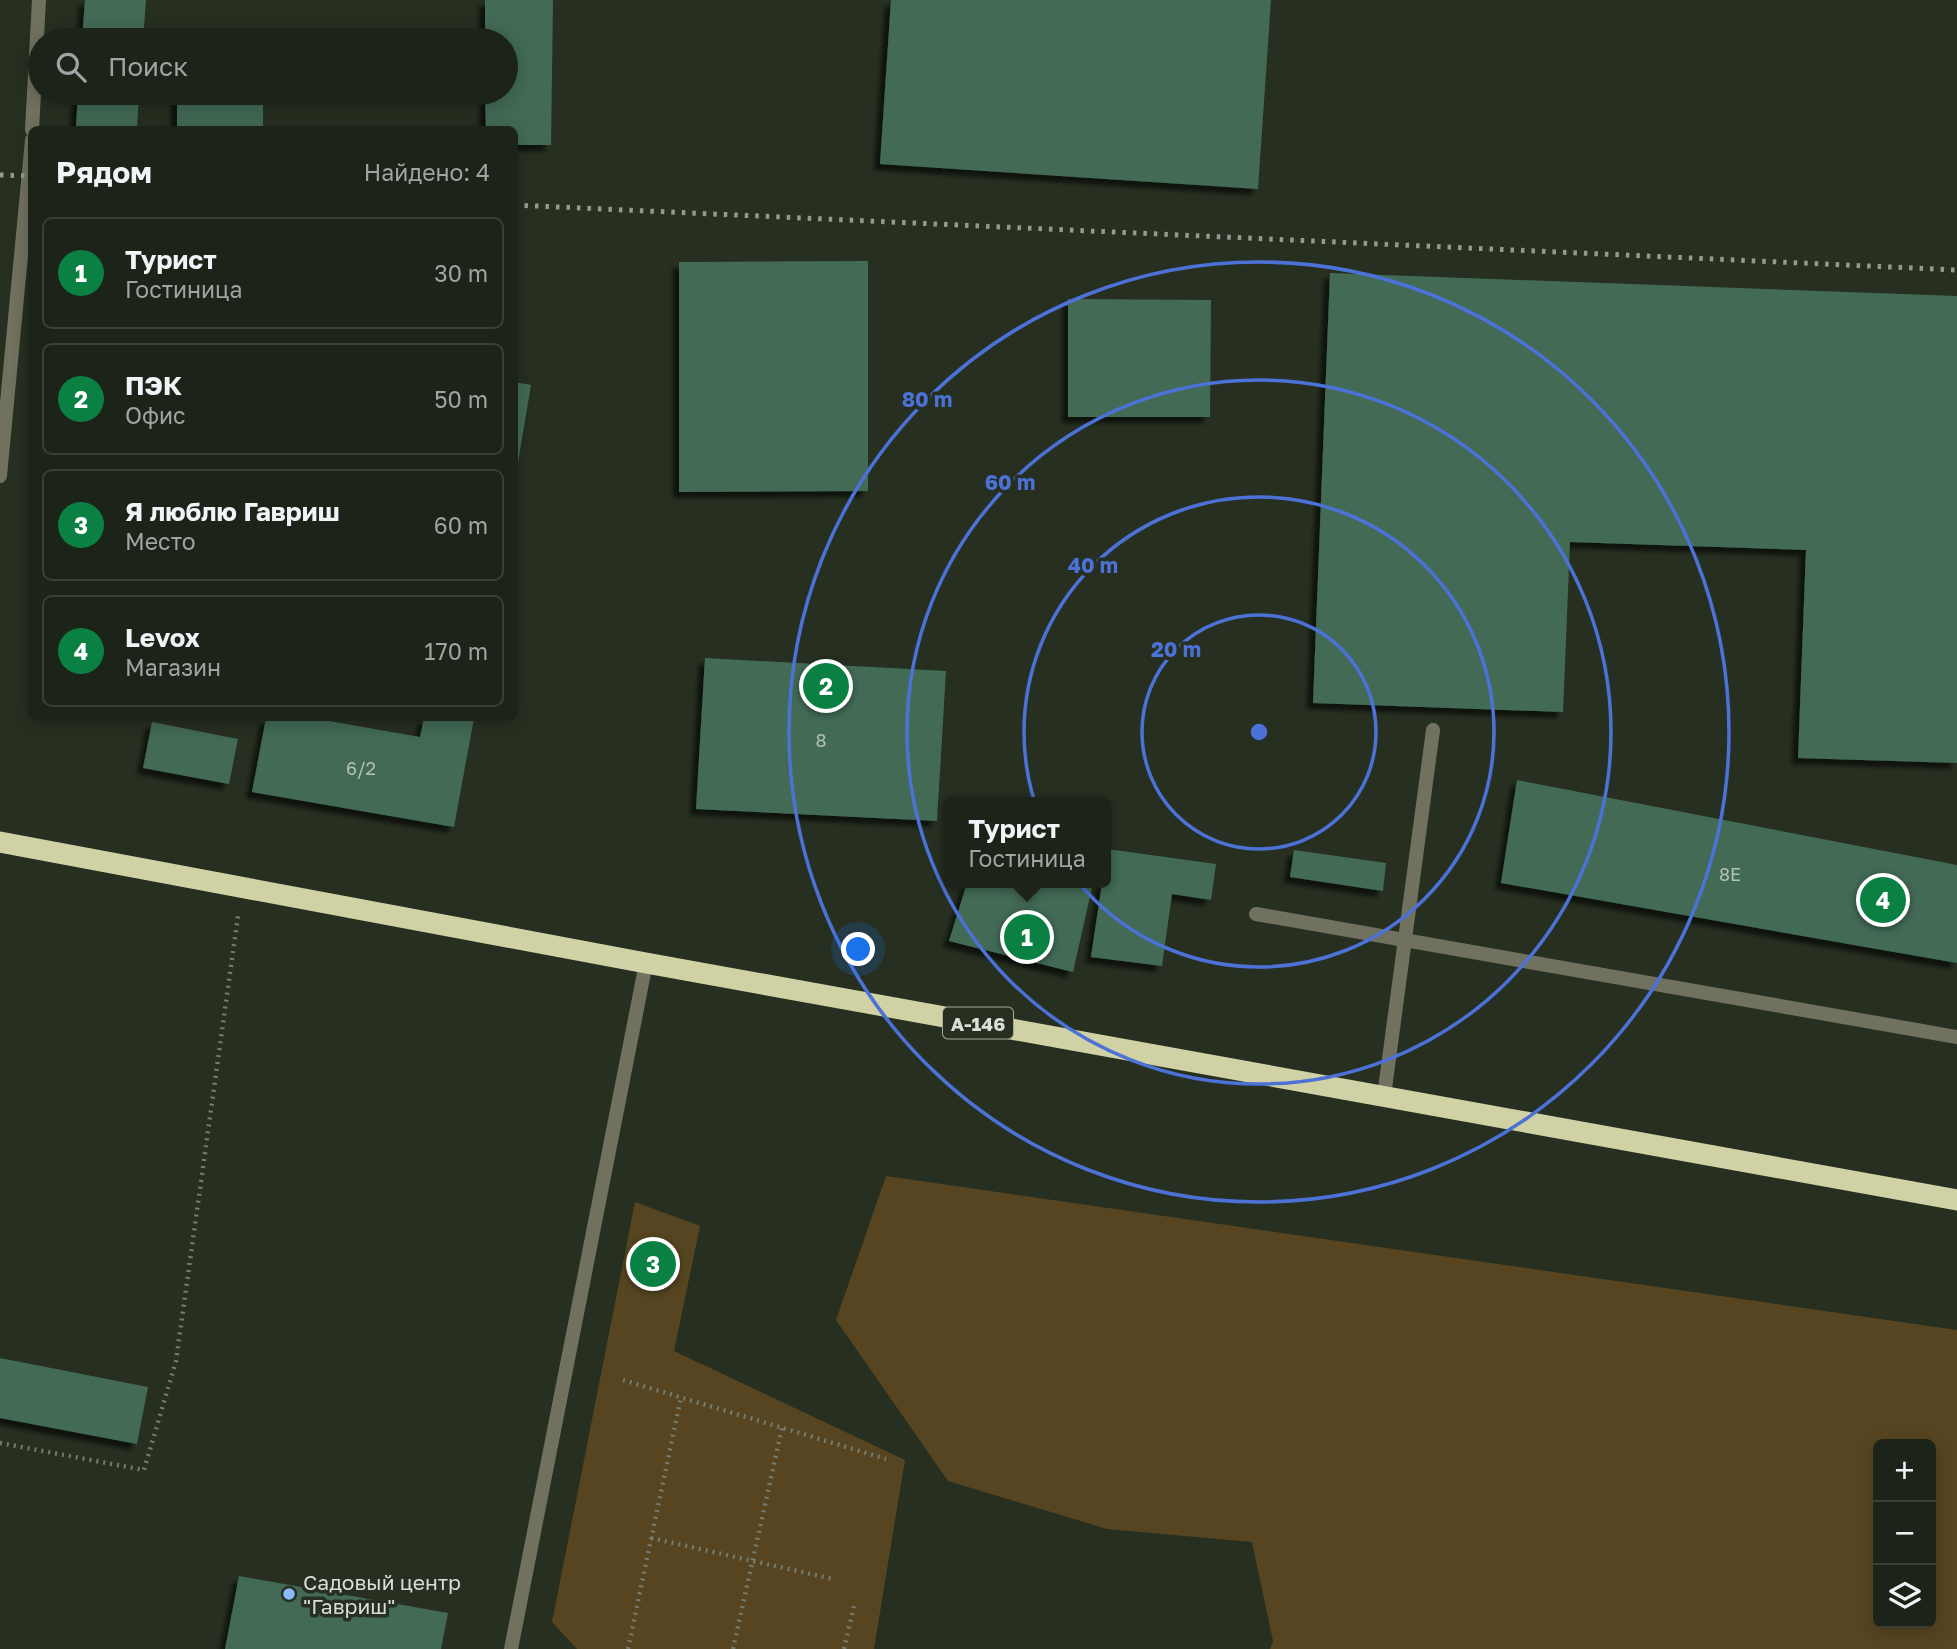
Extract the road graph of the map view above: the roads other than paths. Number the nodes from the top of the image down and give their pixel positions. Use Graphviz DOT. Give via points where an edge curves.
graph roads {
  1 [pos="39,0"];
  2 [pos="37,28"];
  3 [pos="33,105"];
  4 [pos="32,126"];
  5 [pos="28,183"];
  6 [pos="0,476"];
  7 [pos="1433,730"];
  8 [pos="0,842"];
  9 [pos="1256,914"];
  10 [pos="1405,940"];
  11 [pos="646,963"];
  12 [pos="1957,1037"];
  13 [pos="1384,1096"];
  14 [pos="1957,1200"];
  15 [pos="511,1649"];
  1 -- 2 [label="street"];
  3 -- 4 [label="street"];
  5 -- 6 [label="street"];
  7 -- 10 [label="street"];
  8 -- 11 [label="highway, А-146"];
  9 -- 10 [label="street"];
  10 -- 12 [label="street"];
  10 -- 13 [label="street"];
  11 -- 13 [label="highway, А-146"];
  11 -- 15 [label="street"];
  13 -- 14 [label="highway, А-146"];
}
